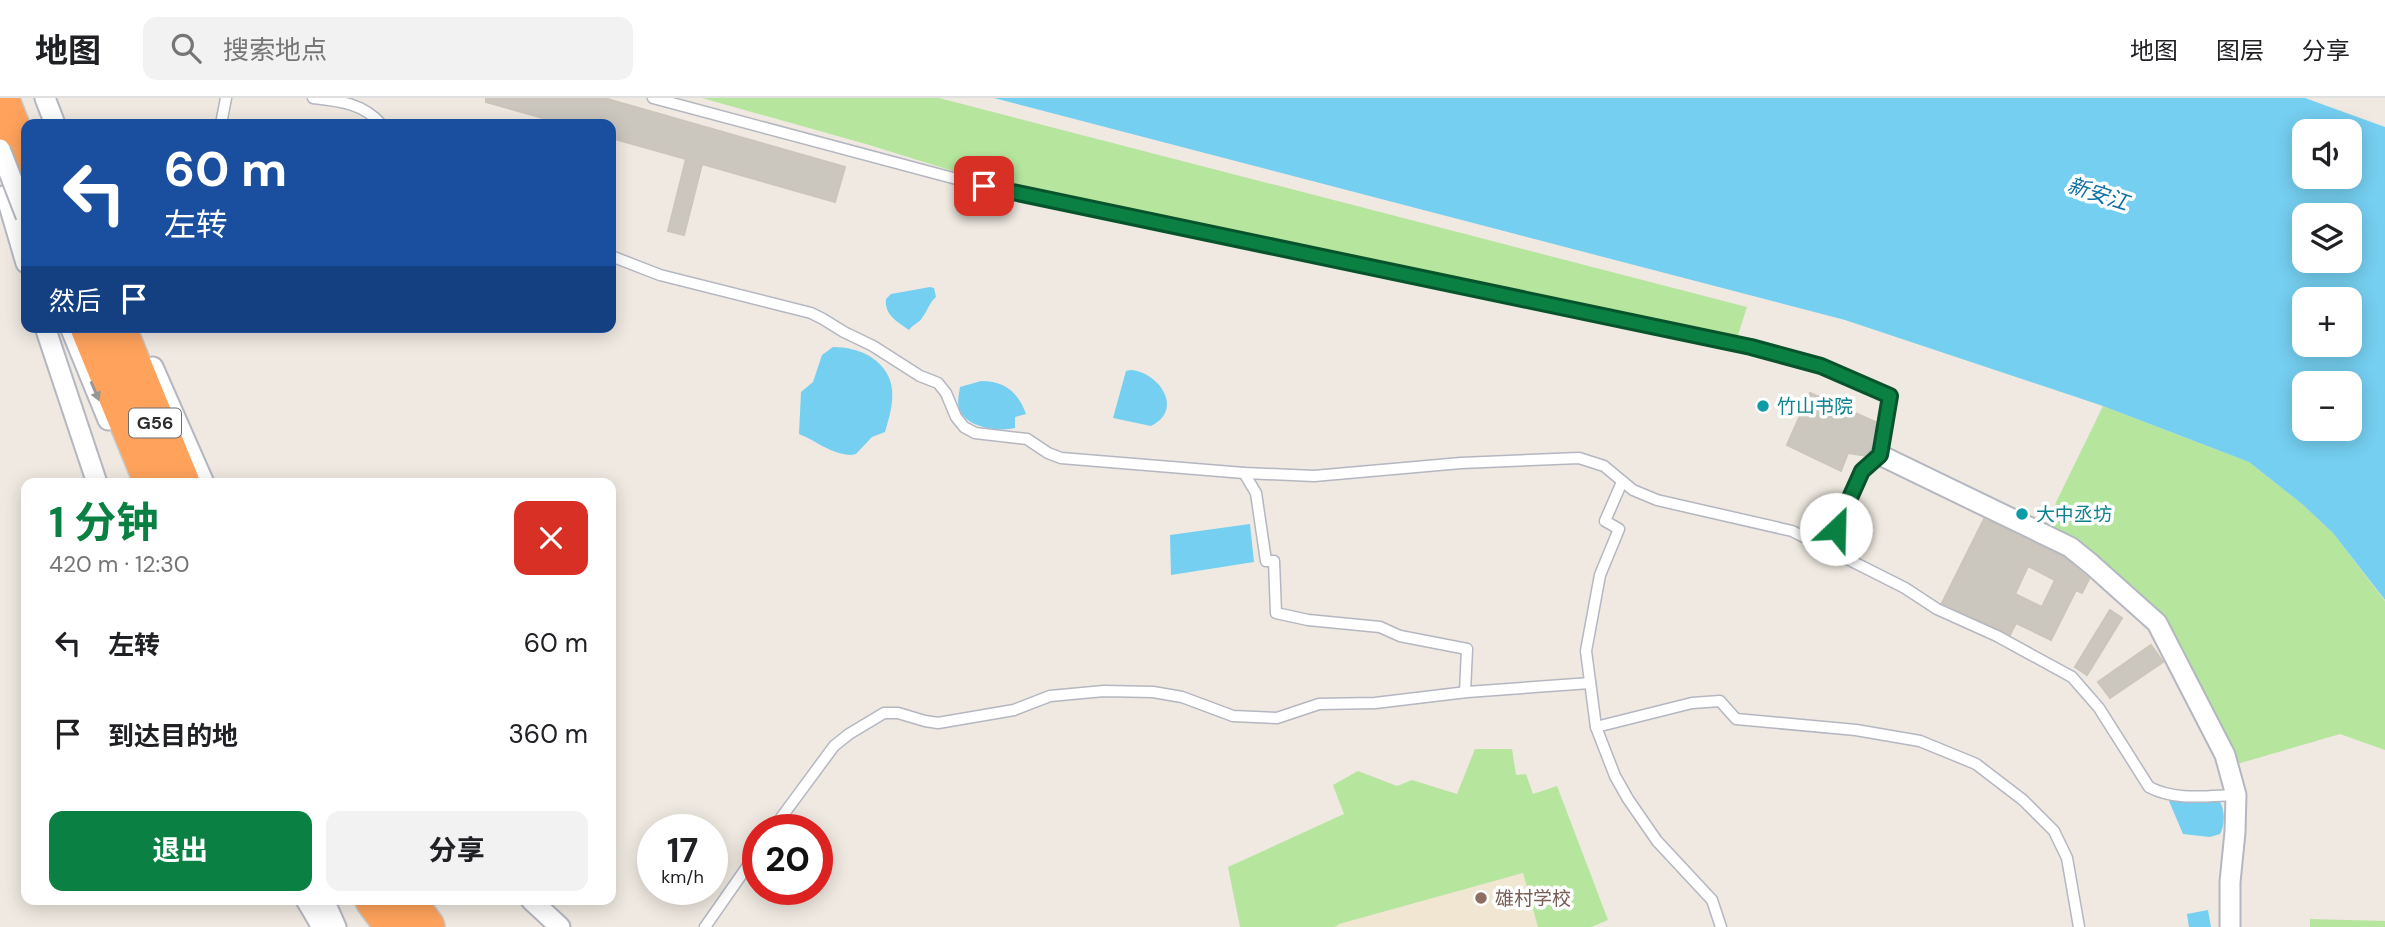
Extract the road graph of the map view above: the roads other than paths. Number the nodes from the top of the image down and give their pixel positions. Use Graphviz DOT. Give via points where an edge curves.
graph roads {
  1 [pos="0,98"];
  2 [pos="27,98"];
  3 [pos="45,98"];
  4 [pos="226,98"];
  5 [pos="313,98"];
  6 [pos="653,98"];
  7 [pos="36,119"];
  8 [pos="53,119"];
  9 [pos="222,119"];
  10 [pos="377,119"];
  11 [pos="0,149"];
  12 [pos="16,180"];
  13 [pos="21,203"];
  14 [pos="21,221"];
  15 [pos="616,258"];
  16 [pos="47,333"];
  17 [pos="72,333"];
  18 [pos="98,333"];
  19 [pos="120,333"];
  20 [pos="130,355"];
  21 [pos="1880,455"];
  22 [pos="1244,473"];
  23 [pos="95,478"];
  24 [pos="133,478"];
  25 [pos="152,478"];
  26 [pos="179,478"];
  27 [pos="201,478"];
  28 [pos="1622,482"];
  29 [pos="1827,549"];
  30 [pos="1590,683"];
  31 [pos="1465,692"];
  32 [pos="1596,727"];
  33 [pos="2236,795"];
  34 [pos="784,814"];
  35 [pos="742,874"];
  36 [pos="309,905"];
  37 [pos="326,905"];
  38 [pos="378,905"];
  39 [pos="410,905"];
  40 [pos="536,905"];
  41 [pos="322,927"];
  42 [pos="336,927"];
  43 [pos="394,927"];
  44 [pos="426,927"];
  45 [pos="560,927"];
  46 [pos="705,927"];
  47 [pos="1721,927"];
  48 [pos="2072,927"];
  49 [pos="2078,927"];
  50 [pos="2230,927"];
  1 -- 12 [label="highway"];
  2 -- 7 [label="highway"];
  3 -- 8 [label="street"];
  4 -- 9 [label="lane"];
  5 -- 10 [label="lane" via="358,105"];
  6 -- 21 [label="lane" via="1009,192 1751,347 1821,366 1890,396"];
  11 -- 13 [label="street, bridge"];
  12 -- 14 [label="street"];
  15 -- 22 [label="lane" via="660,275 811,313 938,383 956,417 975,433 1027,439 1061,458"];
  16 -- 23 [label="street"];
  17 -- 24 [label="street, one-way"];
  18 -- 20 [label="highway, G56"];
  19 -- 20 [label="highway, G56"];
  20 -- 25 [label="highway, G56"];
  20 -- 26 [label="highway, G56"];
  20 -- 27 [label="street"];
  21 -- 29 [label="lane" via="1862,471"];
  21 -- 33 [label="street" via="2070,547 2145,611 2164,634 2220,744"];
  22 -- 28 [label="lane" via="1314,476 1579,458 1604,466"];
  22 -- 31 [label="lane" via="1256,493 1266,561 1274,561 1276,613 1380,627 1400,636 1467,649"];
  28 -- 29 [label="lane" via="1644,496 1792,531"];
  28 -- 30 [label="lane" via="1605,521 1619,530 1600,575 1586,651"];
  29 -- 33 [label="lane" via="2072,677 2099,708 2148,787 2172,797"];
  30 -- 31 [label="lane"];
  30 -- 32 [label="lane"];
  31 -- 34 [label="lane" via="1375,703 1319,704 1277,718 1233,716 1182,697 1153,692 1104,691 1050,695 1014,710 939,723 884,713 834,746"];
  32 -- 47 [label="lane" via="1628,799 1657,841 1712,900"];
  32 -- 49 [label="lane" via="1692,703 1720,701 1736,719 1920,741 1965,759 2023,800 2054,831 2067,858"];
  33 -- 50 [label="street"];
  35 -- 46 [label="lane"];
  36 -- 41 [label="street"];
  37 -- 42 [label="street"];
  38 -- 43 [label="highway"];
  39 -- 44 [label="highway"];
  40 -- 45 [label="street"];
  48 -- 49 [label="lane"];
}
